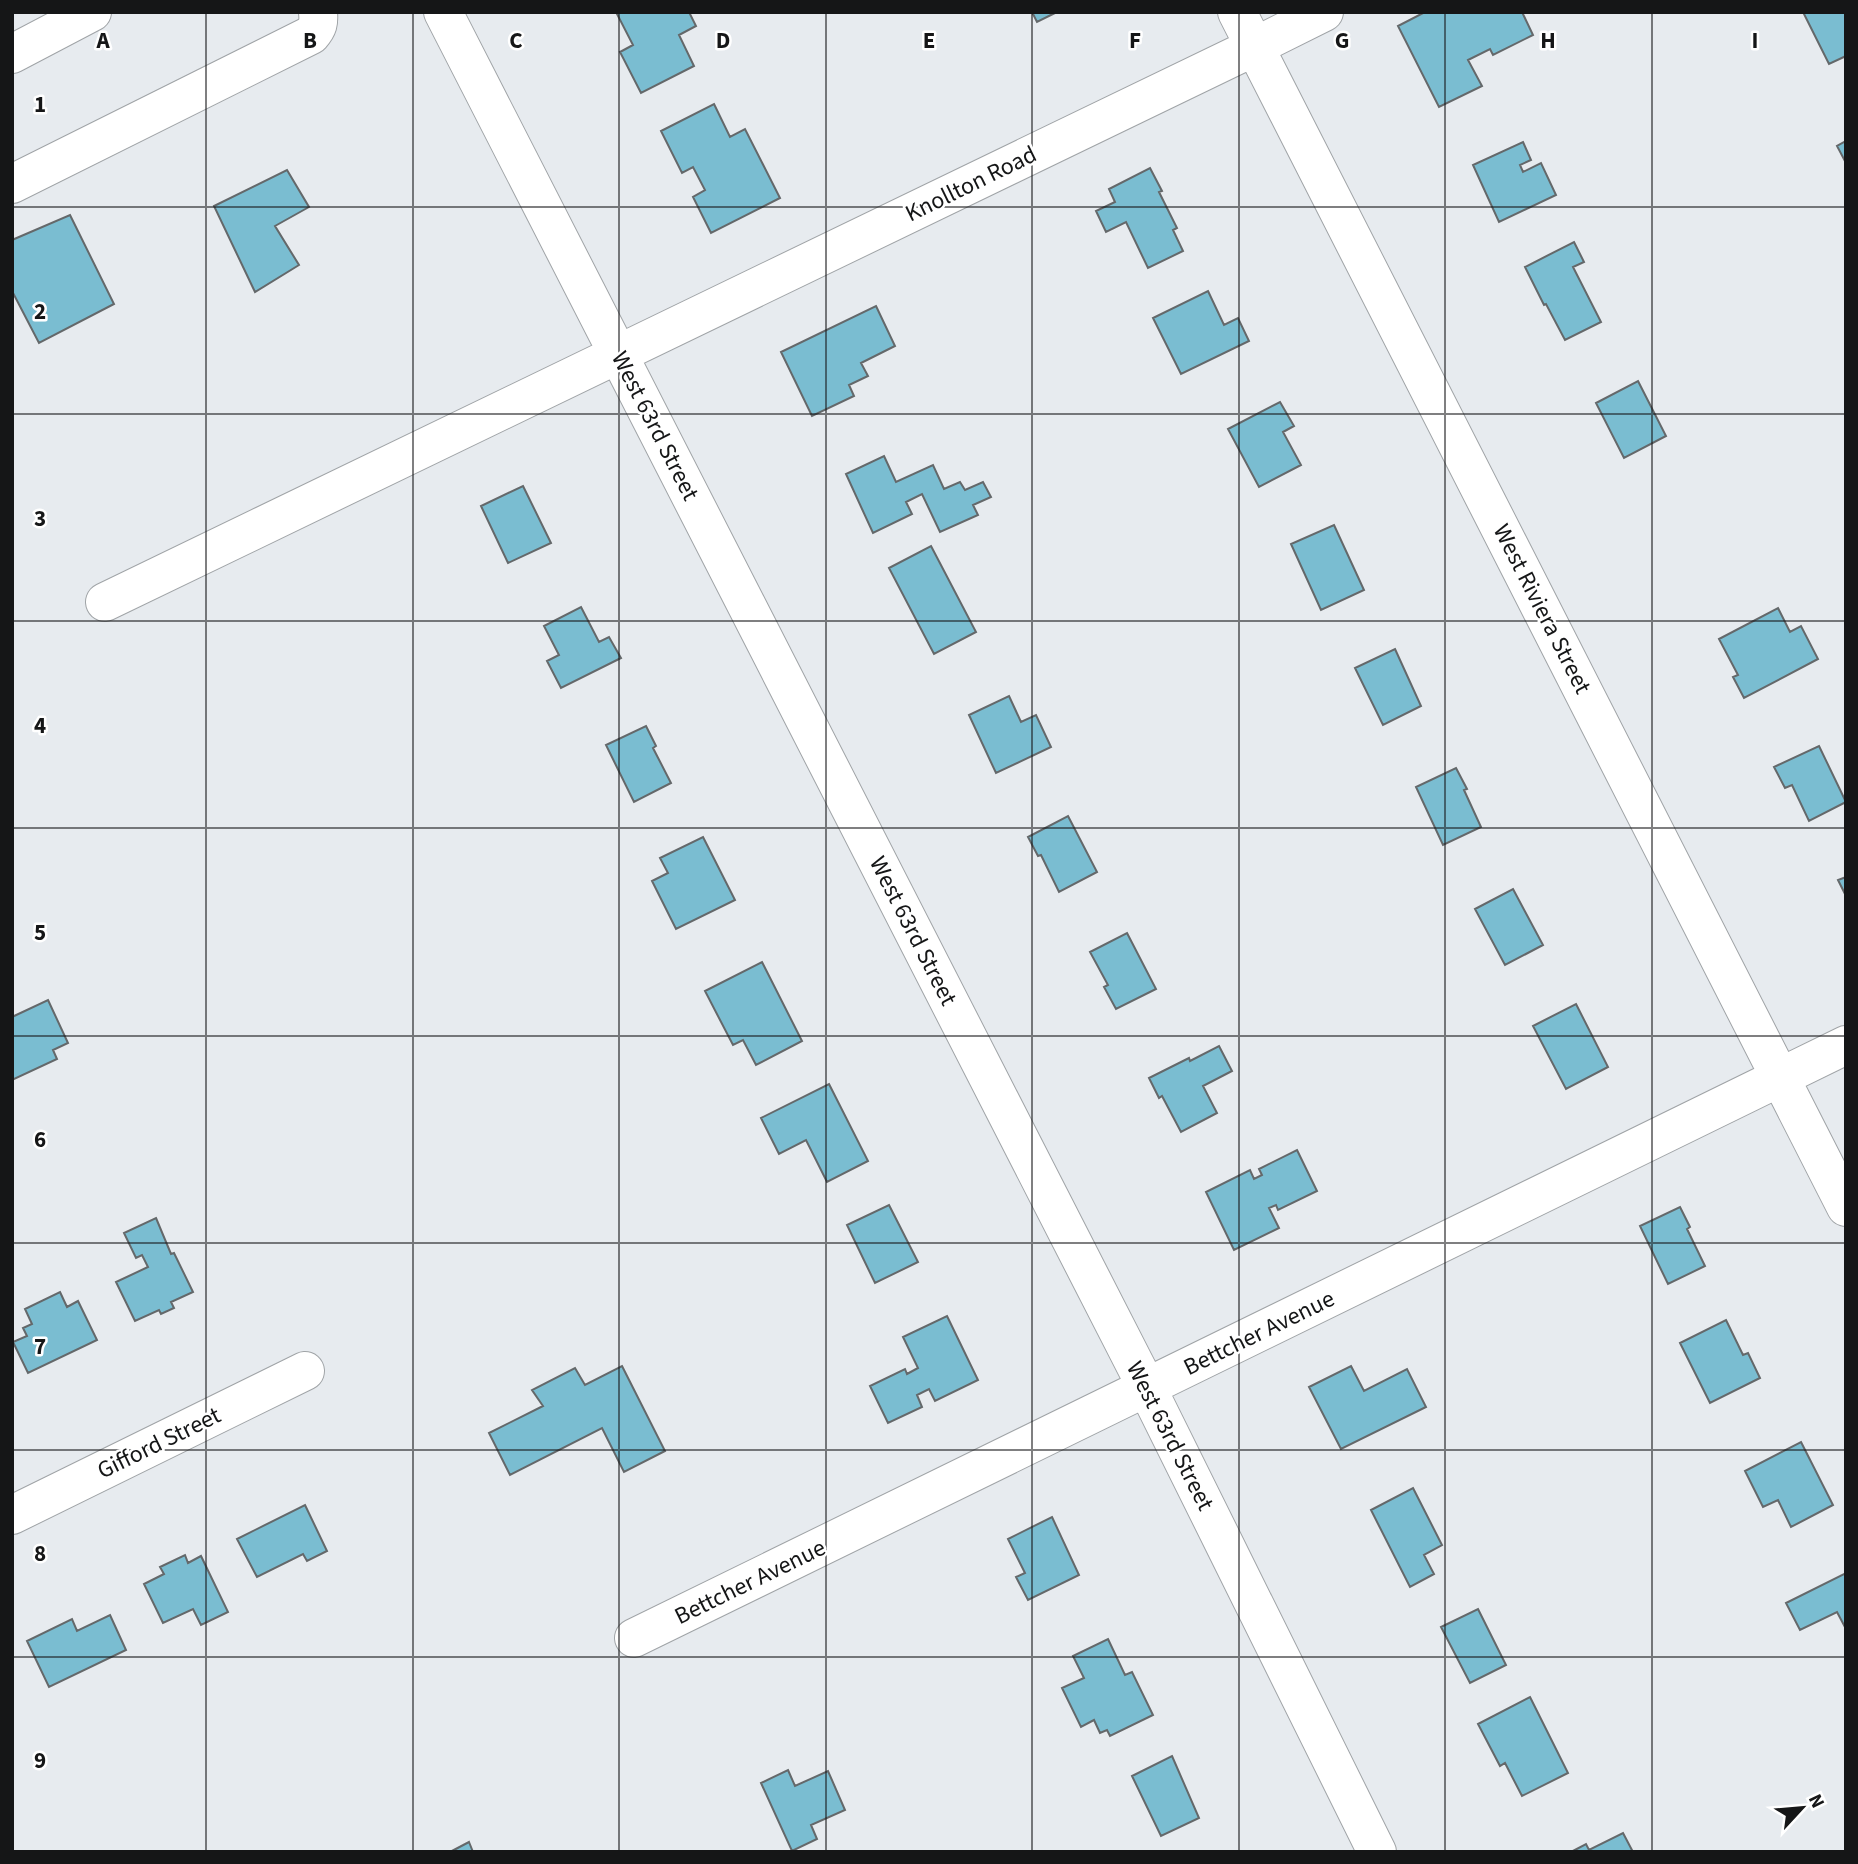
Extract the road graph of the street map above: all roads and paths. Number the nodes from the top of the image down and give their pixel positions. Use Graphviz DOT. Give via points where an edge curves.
graph roads {
  1 [pos="92,12"];
  2 [pos="317,12"];
  3 [pos="443,12"];
  4 [pos="1237,12"];
  5 [pos="1324,12"];
  6 [pos="1254,47"];
  7 [pos="12,54"];
  8 [pos="12,184"];
  9 [pos="618,354"];
  10 [pos="105,602"];
  11 [pos="1846,1045"];
  12 [pos="1781,1077"];
  13 [pos="1846,1207"];
  14 [pos="305,1371"];
  15 [pos="1147,1388"];
  16 [pos="12,1515"];
  17 [pos="634,1638"];
  18 [pos="1377,1852"];
  1 -- 7 [label="street"];
  2 -- 8 [label="street" via="319,21 311,35"];
  3 -- 9 [label="street, West 63rd Street"];
  4 -- 6 [label="street, West Riviera Street"];
  5 -- 6 [label="street, Knollton Road"];
  6 -- 9 [label="street, Knollton Road"];
  6 -- 12 [label="street, West Riviera Street"];
  9 -- 10 [label="street, Knollton Road"];
  9 -- 15 [label="street, West 63rd Street"];
  11 -- 12 [label="street, Bettcher Avenue"];
  12 -- 13 [label="street, West Riviera Street"];
  12 -- 15 [label="street, Bettcher Avenue"];
  14 -- 16 [label="street, Gifford Street"];
  15 -- 17 [label="street, Bettcher Avenue"];
  15 -- 18 [label="street, West 63rd Street"];
}
